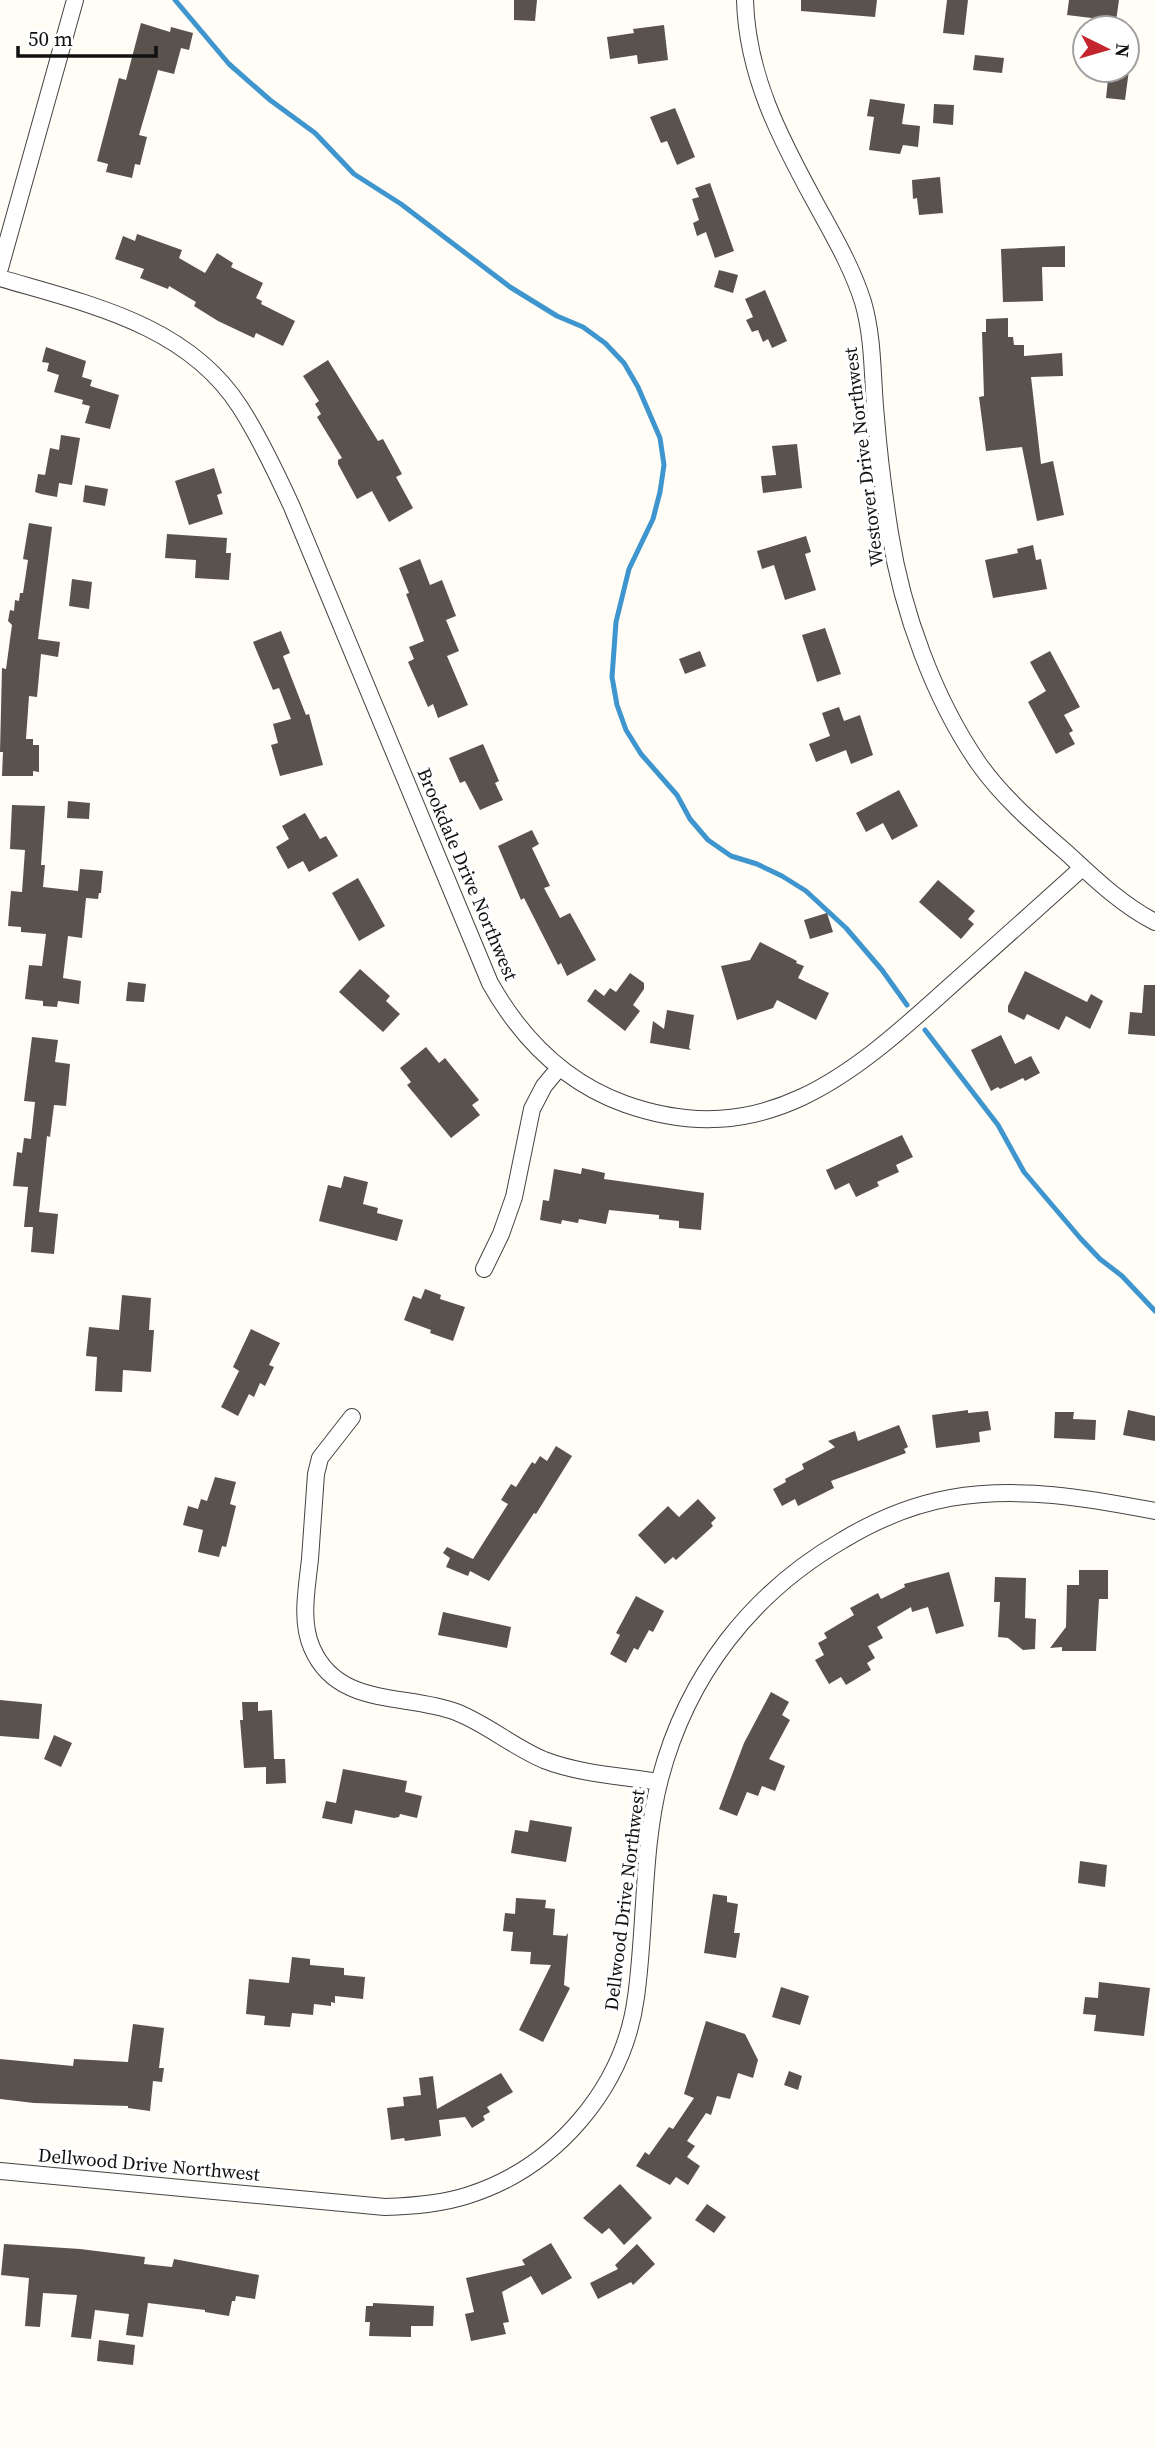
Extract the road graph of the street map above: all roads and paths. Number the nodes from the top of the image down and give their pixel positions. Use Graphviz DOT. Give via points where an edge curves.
graph roads {
  1 [pos="75,0"];
  2 [pos="745,0"];
  3 [pos="0,268"];
  4 [pos="0,278"];
  5 [pos="1083,868"];
  6 [pos="1155,922"];
  7 [pos="559,1068"];
  8 [pos="484,1269"];
  9 [pos="352,1417"];
  10 [pos="1155,1511"];
  11 [pos="659,1782"];
  12 [pos="0,2171"];
  1 -- 3 [label="street"];
  2 -- 5 [label="street, Westover Drive Northwest" via="750,51 766,105 846,258 863,303 872,349 890,535 912,625 938,689 980,765 1012,804"];
  4 -- 7 [label="street, Brookdale Drive Northwest" via="111,310 155,330 200,362 239,405 292,506 490,983 520,1029"];
  5 -- 6 [label="street, Westover Drive Northwest" via="1115,897"];
  5 -- 7 [label="street, Brookdale Drive Northwest" via="882,1048 787,1105 729,1118 667,1116 612,1099"];
  7 -- 8 [label="street" via="532,1109 514,1197"];
  9 -- 11 [label="street" via="320,1458 316,1474 305,1615 312,1647 328,1672 363,1693 456,1712 547,1761"];
  10 -- 11 [label="street, Dellwood Drive Northwest" via="1072,1496 984,1494 917,1506 869,1525 786,1578 748,1613 693,1692"];
  11 -- 12 [label="street, Dellwood Drive Northwest" via="631,2026 600,2095 571,2132 525,2168 468,2196 385,2207"];
}
